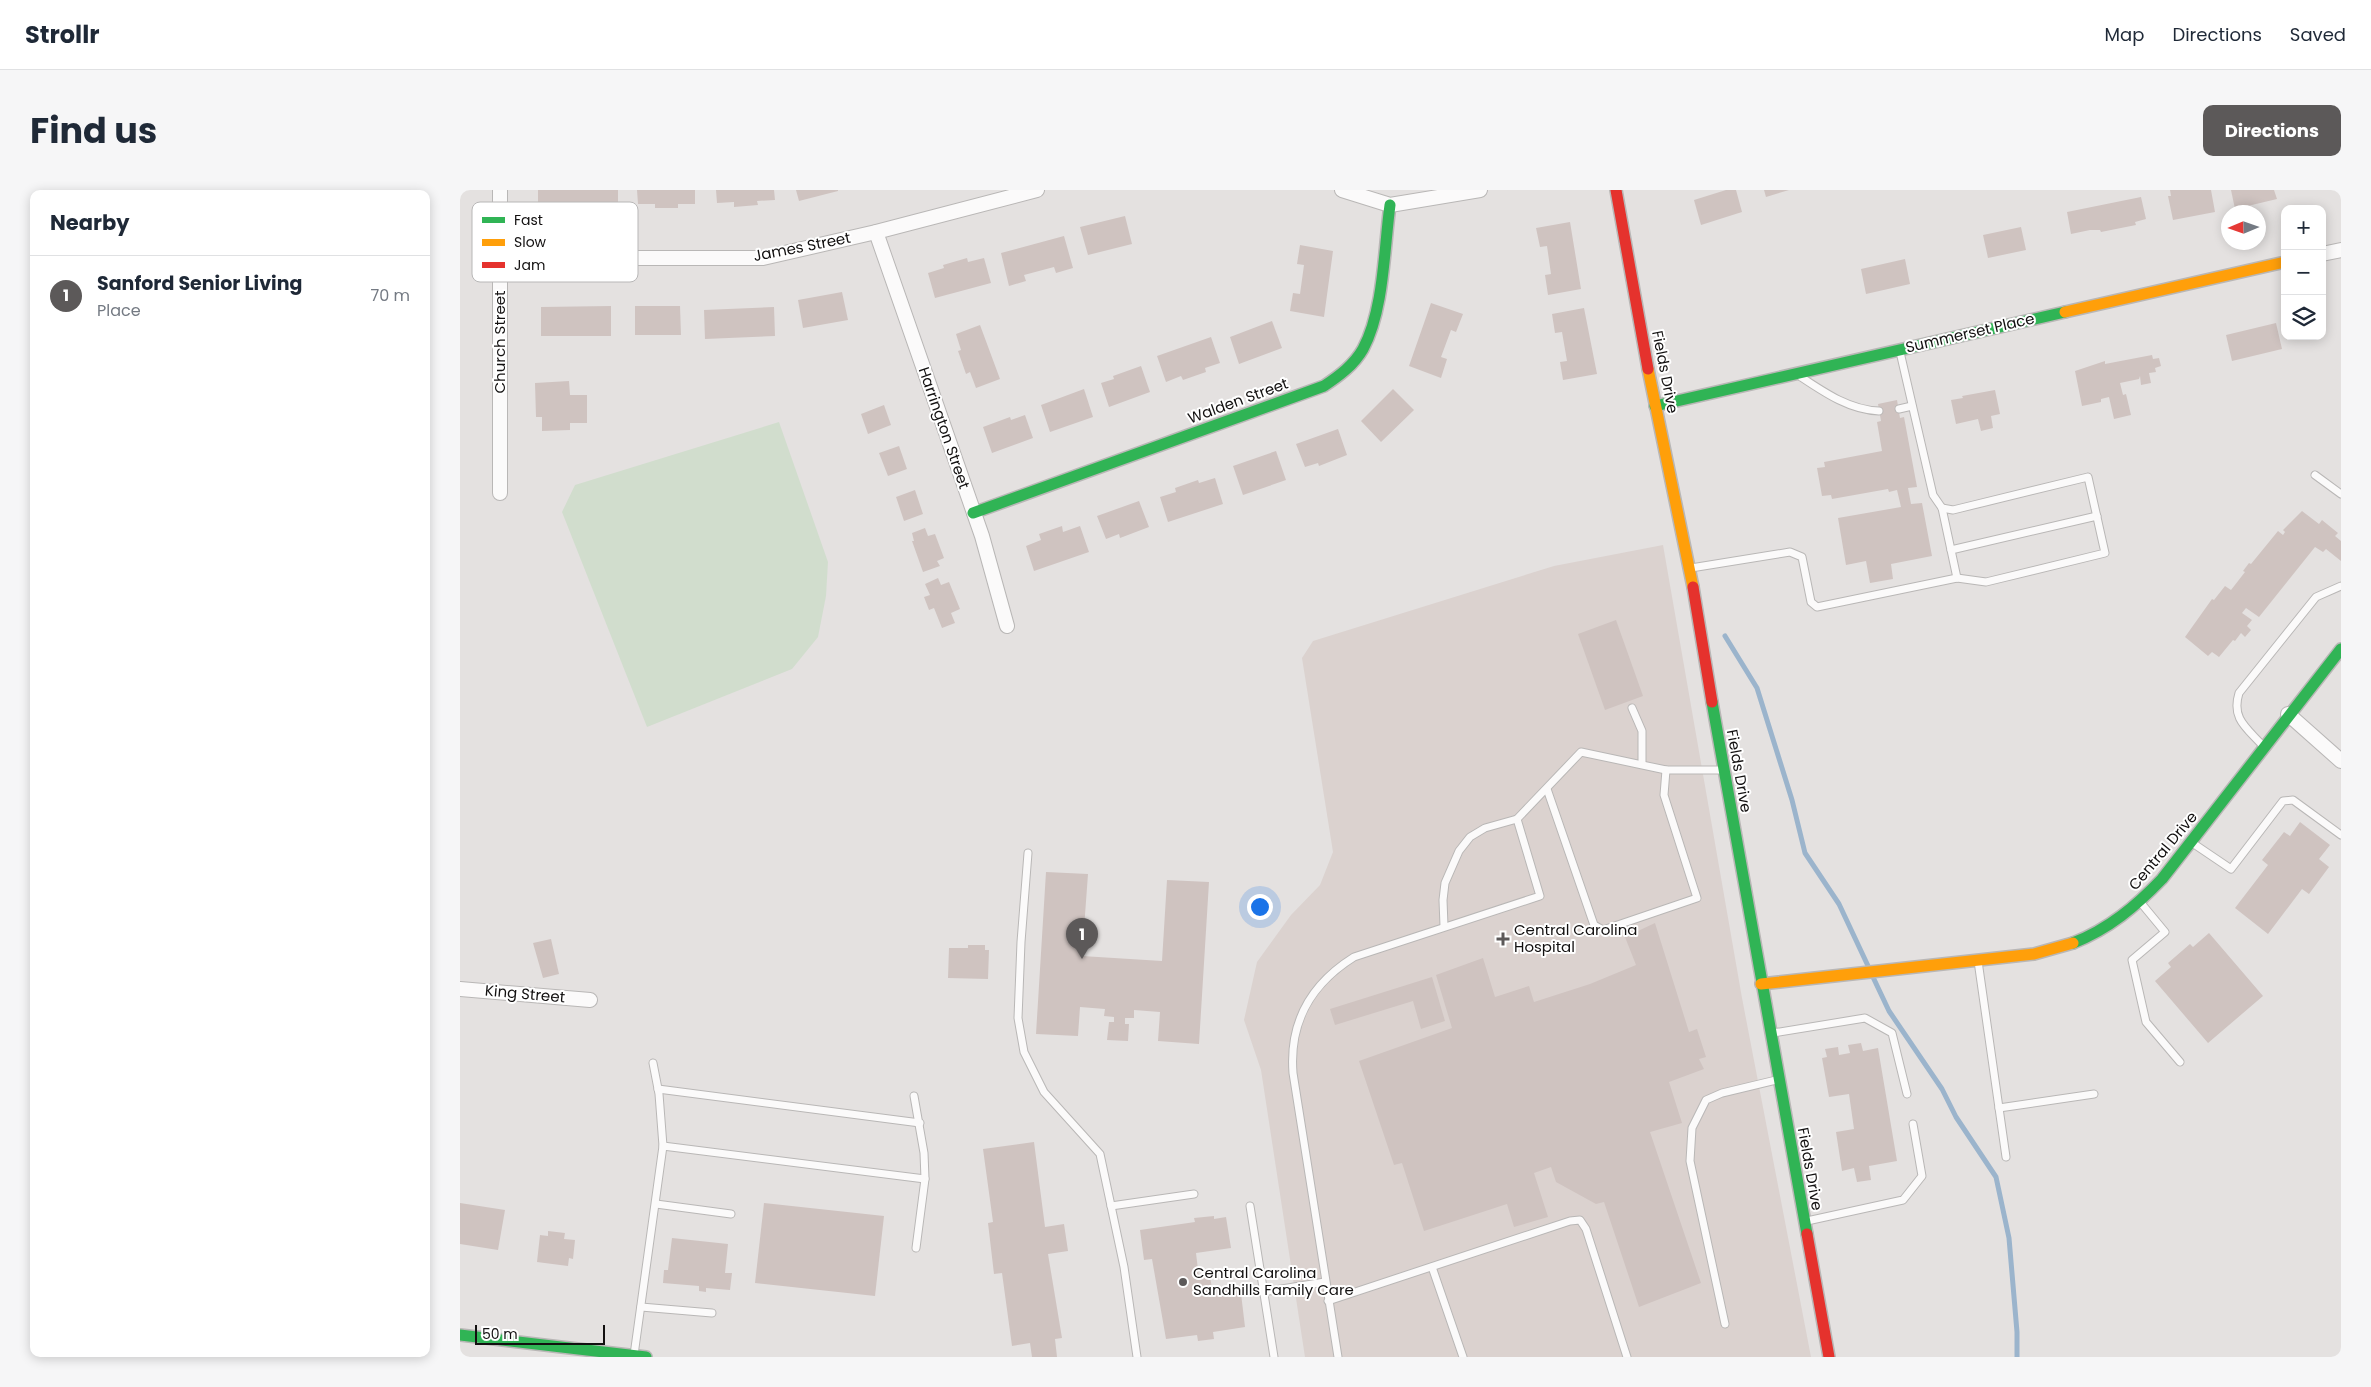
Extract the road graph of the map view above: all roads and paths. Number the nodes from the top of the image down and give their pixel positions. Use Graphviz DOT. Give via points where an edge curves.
graph roads {
  1 [pos="1037,190"];
  2 [pos="1342,190"];
  3 [pos="1480,190"];
  4 [pos="1616,190"];
  5 [pos="1390,205"];
  6 [pos="876,232"];
  7 [pos="2341,250"];
  8 [pos="2326,253"];
  9 [pos="638,258"];
  10 [pos="2281,263"];
  11 [pos="500,282"];
  12 [pos="1899,349"];
  13 [pos="1795,373"];
  14 [pos="1655,406"];
  15 [pos="1912,406"];
  16 [pos="1899,409"];
  17 [pos="1879,411"];
  18 [pos="2315,474"];
  19 [pos="500,494"];
  20 [pos="2341,494"];
  21 [pos="1942,508"];
  22 [pos="973,513"];
  23 [pos="2097,516"];
  24 [pos="1951,550"];
  25 [pos="1690,568"];
  26 [pos="1957,578"];
  27 [pos="2341,586"];
  28 [pos="1007,626"];
  29 [pos="2341,649"];
  30 [pos="1632,708"];
  31 [pos="2288,714"];
  32 [pos="2263,747"];
  33 [pos="2341,761"];
  34 [pos="1642,764"];
  35 [pos="1666,770"];
  36 [pos="1723,770"];
  37 [pos="1546,789"];
  38 [pos="1517,819"];
  39 [pos="2341,835"];
  40 [pos="2192,842"];
  41 [pos="1028,853"];
  42 [pos="2140,902"];
  43 [pos="1444,926"];
  44 [pos="1978,960"];
  45 [pos="1760,984"];
  46 [pos="460,989"];
  47 [pos="590,1000"];
  48 [pos="1770,1034"];
  49 [pos="2180,1062"];
  50 [pos="653,1063"];
  51 [pos="1779,1080"];
  52 [pos="658,1090"];
  53 [pos="1907,1094"];
  54 [pos="2094,1094"];
  55 [pos="914,1096"];
  56 [pos="1999,1108"];
  57 [pos="920,1123"];
  58 [pos="1913,1124"];
  59 [pos="663,1146"];
  60 [pos="2006,1156"];
  61 [pos="925,1179"];
  62 [pos="1194,1194"];
  63 [pos="656,1204"];
  64 [pos="1111,1206"];
  65 [pos="1250,1206"];
  66 [pos="732,1214"];
  67 [pos="1804,1222"];
  68 [pos="916,1248"];
  69 [pos="1432,1267"];
  70 [pos="1325,1282"];
  71 [pos="1264,1292"];
  72 [pos="1328,1301"];
  73 [pos="641,1307"];
  74 [pos="712,1313"];
  75 [pos="1725,1324"];
  76 [pos="460,1335"];
  77 [pos="634,1356"];
  78 [pos="646,1357"];
  79 [pos="1137,1357"];
  80 [pos="1274,1357"];
  81 [pos="1338,1357"];
  82 [pos="1463,1357"];
  83 [pos="1627,1357"];
  84 [pos="1829,1357"];
  1 -- 6 [label="street, James Street"];
  2 -- 5 [label="street"];
  3 -- 5 [label="street"];
  4 -- 14 [label="street, Fields Drive"];
  5 -- 22 [label="street, Walden Street" via="1373,319 1364,349 1347,370 1324,386"];
  6 -- 9 [label="street, James Street" via="763,258"];
  6 -- 22 [label="street, Harrington Street"];
  7 -- 8 [label="street"];
  10 -- 12 [label="street, Summerset Place"];
  11 -- 19 [label="street, Church Street"];
  12 -- 13 [label="street, Summerset Place"];
  12 -- 15 [label="lane"];
  13 -- 14 [label="street, Summerset Place"];
  13 -- 17 [label="lane" via="1842,402 1862,411"];
  14 -- 25 [label="street, Fields Drive"];
  15 -- 16 [label="lane"];
  15 -- 21 [label="lane" via="1933,495"];
  18 -- 20 [label="lane"];
  21 -- 23 [label="lane" via="1953,510 2088,477"];
  21 -- 24 [label="lane"];
  22 -- 28 [label="street, Harrington Street"];
  23 -- 24 [label="lane"];
  23 -- 26 [label="lane" via="2105,553 1986,582"];
  24 -- 26 [label="lane"];
  25 -- 26 [label="lane" via="1790,552 1802,557 1811,602 1817,607"];
  25 -- 36 [label="street, Fields Drive"];
  27 -- 32 [label="lane" via="2316,597 2239,694 2235,708 2240,721"];
  29 -- 31 [label="street, Central Drive"];
  30 -- 34 [label="lane" via="1642,731"];
  31 -- 32 [label="street, Central Drive"];
  31 -- 33 [label="street"];
  32 -- 40 [label="street, Central Drive"];
  34 -- 35 [label="lane"];
  34 -- 37 [label="lane" via="1581,752"];
  35 -- 36 [label="lane"];
  35 -- 37 [label="lane" via="1664,795 1697,898 1603,930 1594,925"];
  36 -- 45 [label="street, Fields Drive"];
  37 -- 38 [label="lane"];
  38 -- 43 [label="lane" via="1485,828 1470,837 1459,851 1445,883"];
  38 -- 43 [label="lane" via="1540,896"];
  39 -- 40 [label="lane" via="2293,800 2284,801 2231,869"];
  40 -- 42 [label="street, Central Drive"];
  41 -- 64 [label="lane" via="1018,1018 1024,1052 1044,1092 1100,1154"];
  42 -- 44 [label="street, Central Drive" via="2113,923 2076,942 2034,954"];
  42 -- 49 [label="lane" via="2165,932 2132,960 2146,1022"];
  43 -- 70 [label="lane" via="1354,957 1340,966 1315,991 1298,1022 1292,1056 1293,1073"];
  44 -- 45 [label="street, Central Drive"];
  44 -- 56 [label="lane"];
  45 -- 48 [label="street, Fields Drive"];
  46 -- 47 [label="street, King Street"];
  48 -- 51 [label="street, Fields Drive"];
  48 -- 53 [label="lane" via="1865,1018 1892,1033"];
  50 -- 52 [label="lane"];
  51 -- 67 [label="street, Fields Drive"];
  51 -- 75 [label="lane" via="1722,1093 1706,1100 1692,1128 1690,1162"];
  52 -- 57 [label="lane"];
  52 -- 59 [label="lane"];
  54 -- 56 [label="lane"];
  55 -- 57 [label="lane"];
  56 -- 60 [label="lane"];
  57 -- 61 [label="lane"];
  58 -- 67 [label="lane" via="1922,1176 1903,1200"];
  59 -- 61 [label="lane"];
  59 -- 63 [label="lane"];
  61 -- 68 [label="lane"];
  62 -- 64 [label="lane"];
  63 -- 66 [label="lane"];
  63 -- 73 [label="lane"];
  64 -- 79 [label="lane"];
  65 -- 71 [label="lane"];
  67 -- 84 [label="street, Fields Drive"];
  69 -- 72 [label="lane"];
  69 -- 82 [label="lane"];
  69 -- 83 [label="lane" via="1580,1220 1586,1229"];
  70 -- 71 [label="lane"];
  70 -- 72 [label="lane"];
  71 -- 80 [label="lane"];
  72 -- 81 [label="lane"];
  73 -- 74 [label="lane"];
  73 -- 77 [label="lane"];
  76 -- 77 [label="street" via="523,1346"];
  77 -- 78 [label="street"];
}
